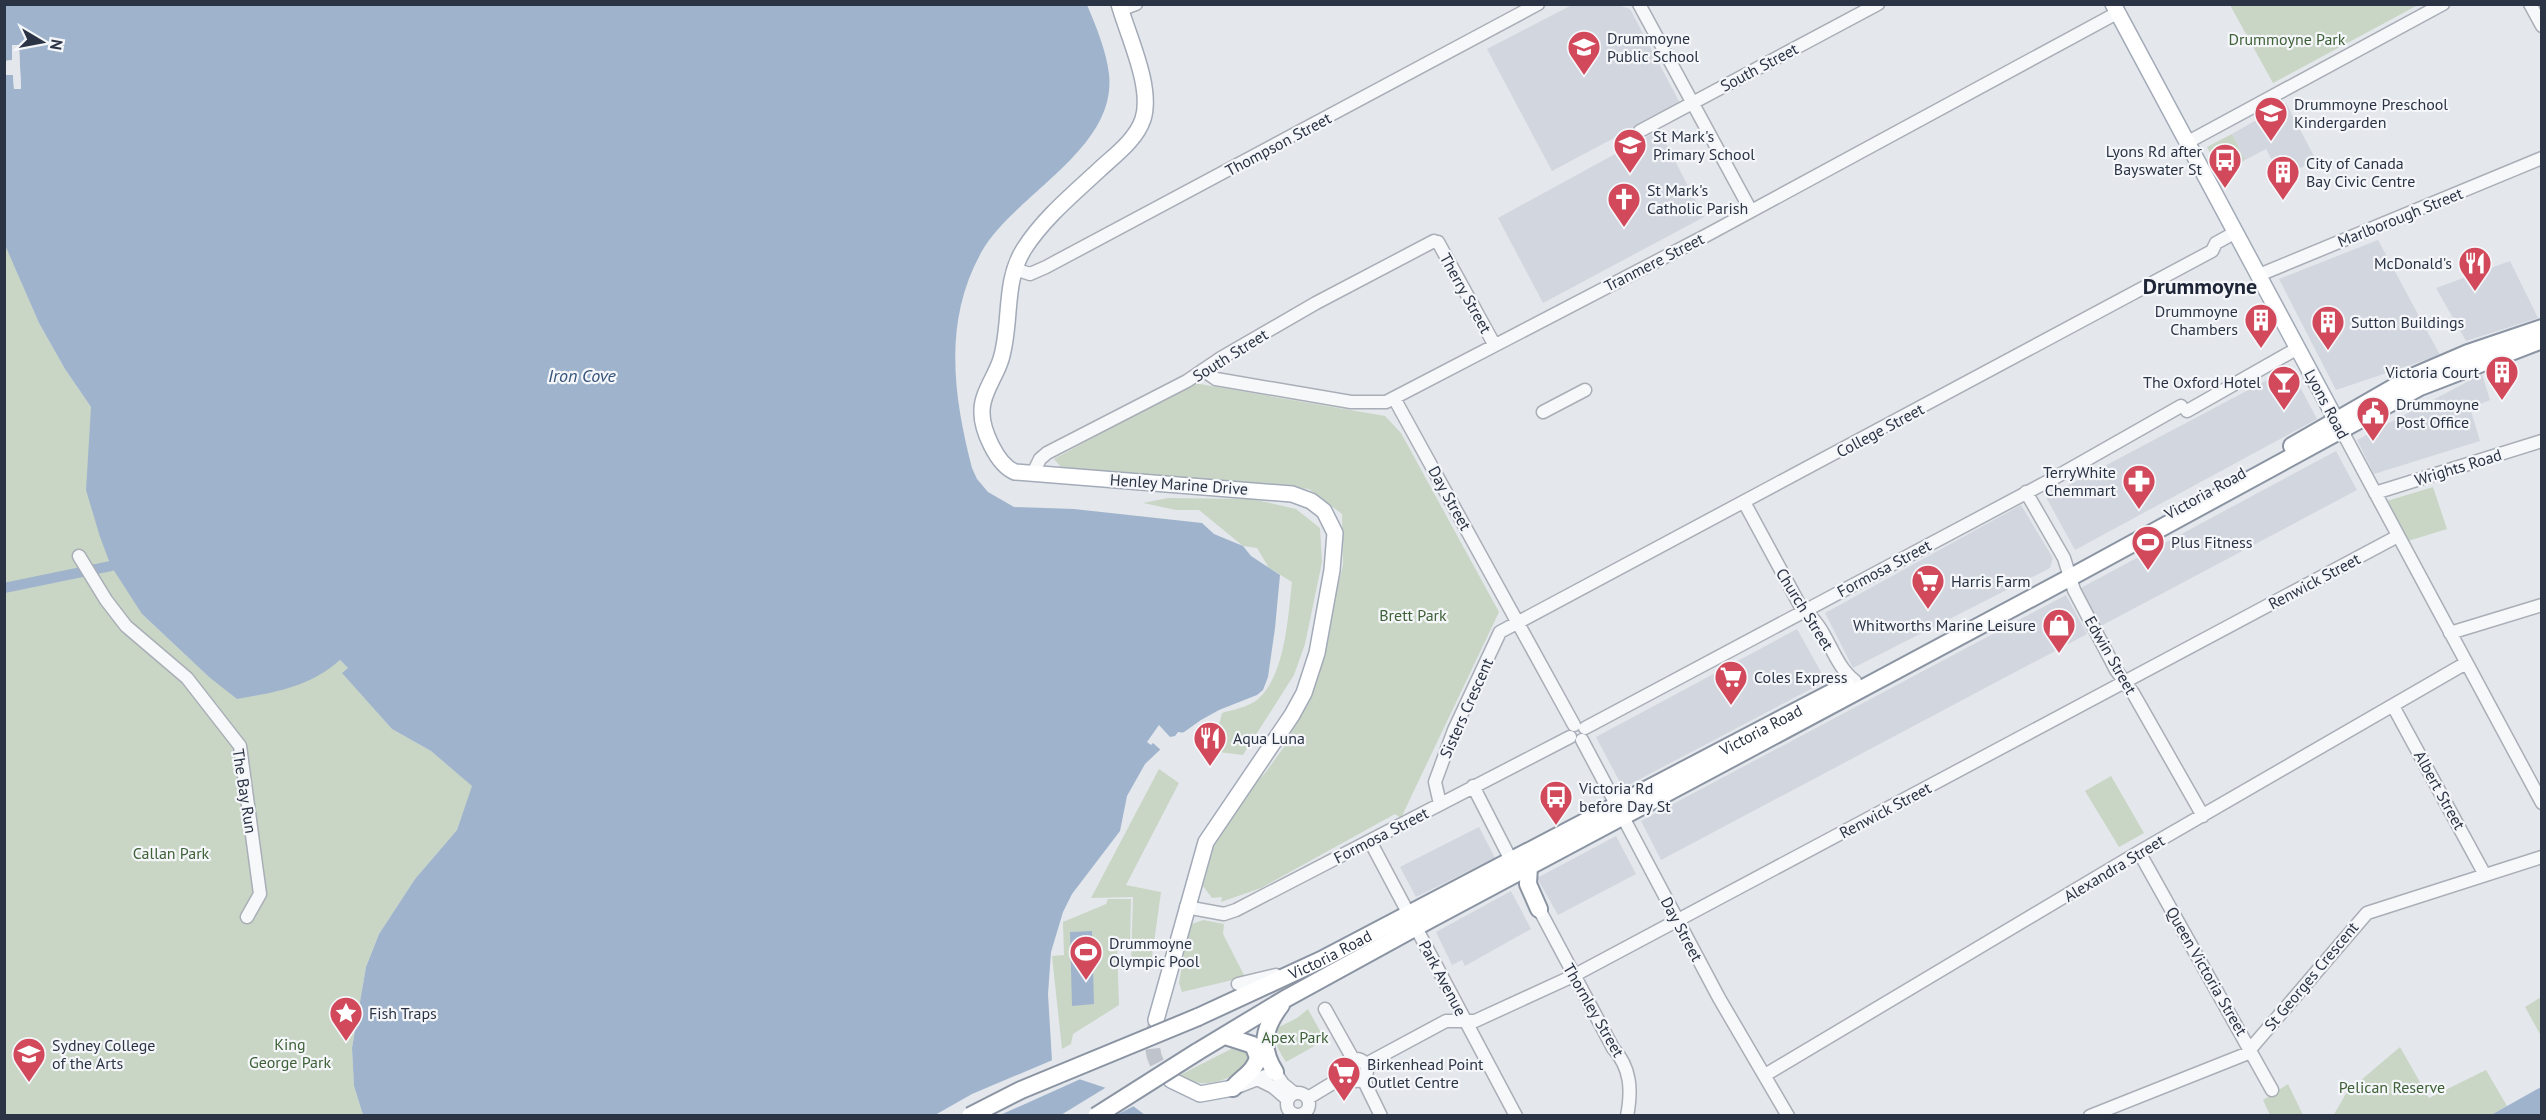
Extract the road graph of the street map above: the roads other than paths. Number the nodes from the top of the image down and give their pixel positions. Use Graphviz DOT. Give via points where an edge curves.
graph roads {
  1 [pos="1137,4"];
  2 [pos="1538,4"];
  3 [pos="1639,4"];
  4 [pos="1878,4"];
  5 [pos="2443,4"];
  6 [pos="2530,4"];
  7 [pos="1119,7"];
  8 [pos="2115,9"];
  9 [pos="2541,26"];
  10 [pos="1692,103"];
  11 [pos="1640,131"];
  12 [pos="2188,142"];
  13 [pos="2541,158"];
  14 [pos="1750,209"];
  15 [pos="2236,232"];
  16 [pos="1436,241"];
  17 [pos="1015,269"];
  18 [pos="2259,275"];
  19 [pos="2541,328"];
  20 [pos="2541,340"];
  21 [pos="1494,344"];
  22 [pos="2298,348"];
  23 [pos="1203,370"];
  24 [pos="1585,390"];
  25 [pos="1394,398"];
  26 [pos="1543,412"];
  27 [pos="2339,426"];
  28 [pos="2541,441"];
  29 [pos="1033,474"];
  30 [pos="2026,492"];
  31 [pos="2375,493"];
  32 [pos="1744,502"];
  33 [pos="2398,536"];
  34 [pos="79,556"];
  35 [pos="2070,572"];
  36 [pos="2541,605"];
  37 [pos="1803,611"];
  38 [pos="1517,621"];
  39 [pos="2450,633"];
  40 [pos="2466,663"];
  41 [pos="1855,681"];
  42 [pos="2126,681"];
  43 [pos="2393,706"];
  44 [pos="1578,732"];
  45 [pos="1473,786"];
  46 [pos="2541,803"];
  47 [pos="1440,804"];
  48 [pos="1619,811"];
  49 [pos="2203,816"];
  50 [pos="1370,841"];
  51 [pos="2139,852"];
  52 [pos="2541,857"];
  53 [pos="1511,860"];
  54 [pos="1530,866"];
  55 [pos="2485,875"];
  56 [pos="1186,907"];
  57 [pos="1539,909"];
  58 [pos="247,917"];
  59 [pos="1412,921"];
  60 [pos="1677,922"];
  61 [pos="1276,975"];
  62 [pos="1573,976"];
  63 [pos="1238,984"];
  64 [pos="1285,999"];
  65 [pos="1325,1009"];
  66 [pos="1156,1020"];
  67 [pos="1465,1020"];
  68 [pos="1225,1036"];
  69 [pos="2251,1048"];
  70 [pos="1353,1059"];
  71 [pos="1366,1064"];
  72 [pos="1275,1072"];
  73 [pos="1346,1075"];
  74 [pos="1765,1075"];
  75 [pos="1257,1079"];
  76 [pos="1363,1079"];
  77 [pos="1171,1080"];
  78 [pos="1233,1088"];
  79 [pos="2272,1090"];
  80 [pos="1291,1097"];
  81 [pos="1308,1098"];
  82 [pos="1300,1115"];
  83 [pos="970,1116"];
  84 [pos="1096,1116"];
  85 [pos="1381,1116"];
  86 [pos="1516,1116"];
  87 [pos="1627,1116"];
  88 [pos="1788,1116"];
  89 [pos="2090,1116"];
  1 -- 7 [label="street"];
  2 -- 17 [label="street, Thompson Street" via="1046,267 1030,274"];
  3 -- 10 [label="street"];
  4 -- 10 [label="street, South Street"];
  5 -- 12 [label="street"];
  6 -- 9 [label="street"];
  7 -- 17 [label="main road, Henley Marine Drive" via="1145,88 1146,107 1140,126 1129,142 1036,234"];
  8 -- 12 [label="main road, Lyons Road"];
  8 -- 14 [label="street, Tranmere Street"];
  10 -- 11 [label="street, South Street"];
  10 -- 14 [label="street"];
  12 -- 15 [label="main road, Lyons Road"];
  13 -- 18 [label="street, Marlborough Street"];
  14 -- 21 [label="street, Tranmere Street"];
  15 -- 18 [label="main road, Lyons Road"];
  15 -- 32 [label="street, College Street" via="2216,243 2212,251"];
  16 -- 21 [label="street, Therry Street"];
  16 -- 23 [label="street, South Street" via="1316,303"];
  17 -- 29 [label="main road, Henley Marine Drive" via="1008,330 998,368 985,394 982,414 986,431 1004,465 1015,472"];
  18 -- 22 [label="main road, Lyons Road"];
  19 -- 27 [label="highway, Victoria Road" via="2412,377"];
  20 -- 27 [label="highway, Victoria Road" via="2445,376"];
  21 -- 25 [label="street, Tranmere Street"];
  22 -- 27 [label="main road, Lyons Road"];
  22 -- 30 [label="street, Formosa Street"];
  23 -- 25 [label="street, Tranmere Street" via="1216,379 1351,402 1380,404"];
  23 -- 29 [label="street, South Street" via="1047,453"];
  24 -- 26 [label="street"];
  25 -- 38 [label="street, Day Street"];
  27 -- 31 [label="street, Lyons Road"];
  27 -- 35 [label="highway, Victoria Road"];
  28 -- 31 [label="street, Wrights Road"];
  29 -- 56 [label="main road, Henley Marine Drive" via="1292,494 1318,506 1331,521 1335,540 1332,570 1317,653 1304,693 1210,834"];
  30 -- 35 [label="street, Edwin Street"];
  30 -- 37 [label="street, Formosa Street"];
  31 -- 33 [label="street, Lyons Road"];
  32 -- 37 [label="street, Church Street"];
  32 -- 38 [label="street, College Street"];
  33 -- 39 [label="street, Lyons Road"];
  33 -- 42 [label="street, Renwick Street"];
  34 -- 58 [label="street, The Bay Run" via="126,626 187,678 240,746 260,894"];
  35 -- 41 [label="highway, Victoria Road"];
  35 -- 42 [label="street, Edwin Street" via="2074,590 2116,670"];
  35 -- 48 [label="highway, Victoria Road"];
  36 -- 39 [label="street"];
  37 -- 41 [label="street, Church Street" via="1813,617 1845,674"];
  37 -- 44 [label="street, Formosa Street"];
  38 -- 44 [label="street, Day Street"];
  38 -- 47 [label="street, Sisters Crescent" via="1500,632 1454,730 1434,782"];
  39 -- 40 [label="street, Lyons Road"];
  40 -- 43 [label="street, Alexandra Street"];
  40 -- 46 [label="street, Lyons Road"];
  41 -- 48 [label="highway, Victoria Road"];
  42 -- 49 [label="street, Edwin Street"];
  42 -- 60 [label="street, Renwick Street"];
  43 -- 49 [label="street, Alexandra Street"];
  43 -- 55 [label="street, Albert Street"];
  44 -- 45 [label="street, Formosa Street"];
  44 -- 48 [label="street, Day Street"];
  45 -- 47 [label="street, Formosa Street"];
  45 -- 53 [label="street"];
  47 -- 50 [label="street, Formosa Street"];
  48 -- 53 [label="highway, Victoria Road"];
  48 -- 54 [label="highway, Victoria Road"];
  48 -- 60 [label="street, Day Street"];
  49 -- 51 [label="street, Alexandra Street"];
  50 -- 56 [label="street, Formosa Street" via="1236,910 1224,914"];
  50 -- 59 [label="street, Park Avenue"];
  51 -- 69 [label="street, Queen Victoria Street"];
  51 -- 74 [label="street, Alexandra Street"];
  52 -- 55 [label="street, St Georges Crescent"];
  53 -- 59 [label="highway, Victoria Road"];
  54 -- 57 [label="highway" via="1528,884"];
  54 -- 59 [label="highway, Victoria Road"];
  55 -- 69 [label="street, St Georges Crescent" via="2367,913"];
  56 -- 66 [label="main road, Henley Marine Drive"];
  57 -- 62 [label="street, Thornley Street"];
  59 -- 64 [label="highway, Victoria Road"];
  59 -- 67 [label="street, Park Avenue"];
  59 -- 83 [label="highway, Victoria Road, bridge" via="1198,1017 1053,1076"];
  60 -- 62 [label="street, Renwick Street"];
  60 -- 74 [label="street, Day Street"];
  61 -- 63 [label="street"];
  62 -- 67 [label="street, Renwick Street" via="1475,1021"];
  62 -- 87 [label="street, Thornley Street" via="1622,1058 1630,1086"];
  64 -- 68 [label="highway, Victoria Road"];
  64 -- 72 [label="highway" via="1265,1031 1266,1052"];
  65 -- 70 [label="street"];
  67 -- 71 [label="street, Renwick Street" via="1446,1022"];
  67 -- 86 [label="street, Park Avenue"];
  68 -- 78 [label="highway" via="1253,1045 1258,1057 1252,1070"];
  68 -- 84 [label="highway, Victoria Road, bridge"];
  69 -- 79 [label="street, Queen Victoria Street"];
  69 -- 89 [label="street, St Georges Crescent" via="2239,1058"];
  70 -- 71 [label="street"];
  70 -- 73 [label="street" via="1347,1064"];
  71 -- 76 [label="street"];
  72 -- 75 [label="street"];
  72 -- 80 [label="street"];
  73 -- 76 [label="street" via="1353,1081"];
  73 -- 81 [label="street"];
  74 -- 88 [label="street, Day Street"];
  75 -- 78 [label="street"];
  75 -- 80 [label="street"];
  76 -- 85 [label="street"];
  77 -- 78 [label="main road" via="1200,1094"];
  80 -- 81 [label="street" via="1304,1093"];
  80 -- 82 [label="street" via="1290,1111"];
  81 -- 82 [label="street" via="1308,1110"];
}
